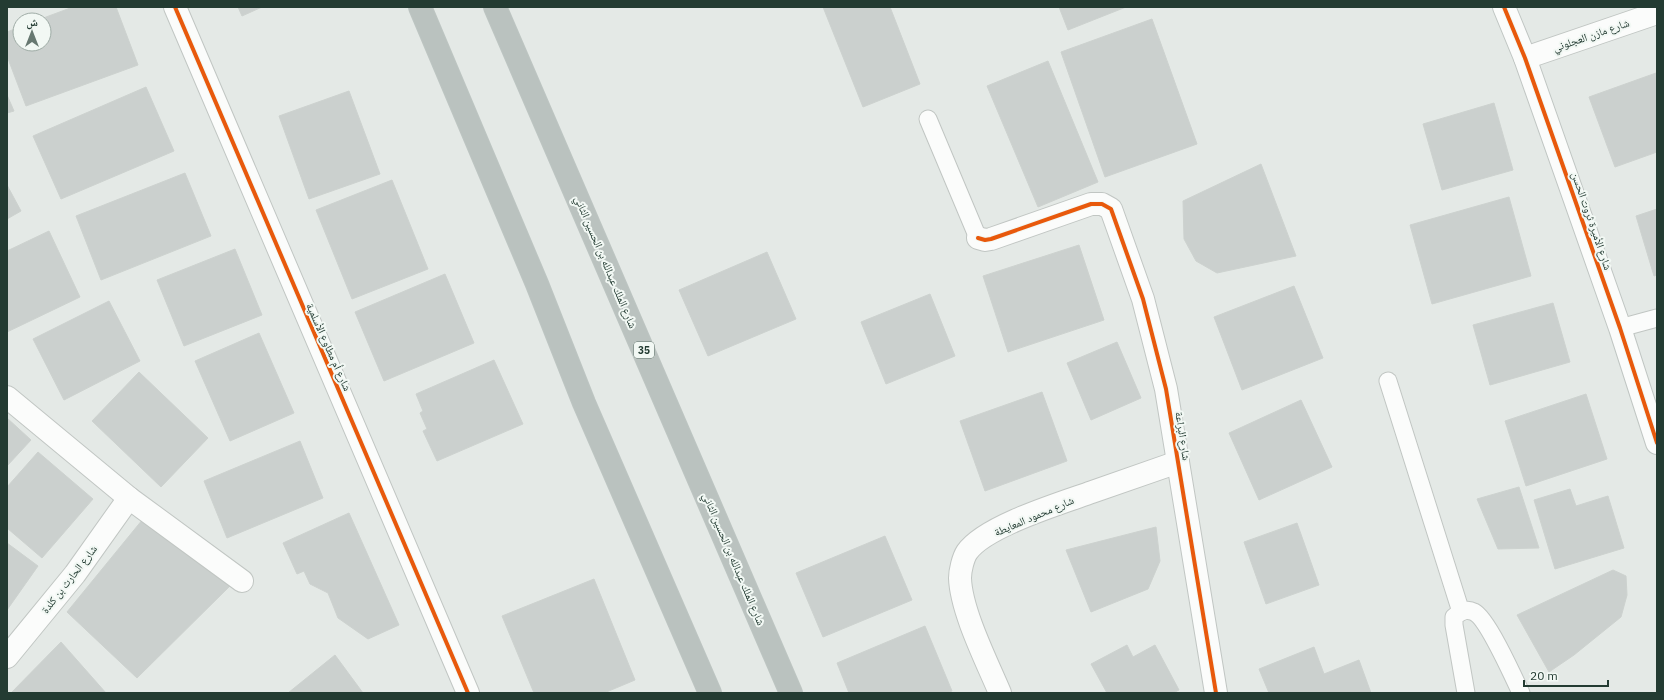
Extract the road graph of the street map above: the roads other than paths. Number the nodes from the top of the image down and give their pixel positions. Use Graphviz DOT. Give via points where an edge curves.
graph roads {
  1 [pos="175,7"];
  2 [pos="420,7"];
  3 [pos="495,7"];
  4 [pos="1504,7"];
  5 [pos="1657,12"];
  6 [pos="1525,58"];
  7 [pos="928,119"];
  8 [pos="978,238"];
  9 [pos="1657,318"];
  10 [pos="1620,328"];
  11 [pos="1388,380"];
  12 [pos="7,397"];
  13 [pos="1657,443"];
  14 [pos="1178,462"];
  15 [pos="129,498"];
  16 [pos="242,581"];
  17 [pos="1461,612"];
  18 [pos="7,657"];
  19 [pos="468,693"];
  20 [pos="710,693"];
  21 [pos="791,693"];
  22 [pos="1000,693"];
  23 [pos="1216,693"];
  24 [pos="1466,693"];
  25 [pos="1521,693"];
  1 -- 19 [label="street, شارع أم مطاوع الأسلمية"];
  2 -- 20 [label="highway" via="537,284 584,403"];
  3 -- 21 [label="highway, شارع الملك عبدالله بن الحسين الثاني / 35"];
  4 -- 6 [label="street, شارع الأميرة ثروت الحسن"];
  5 -- 6 [label="street, شارع مازن العجلوني"];
  6 -- 10 [label="street, شارع الأميرة ثروت الحسن"];
  7 -- 8 [label="lane"];
  8 -- 14 [label="street, شارع البراعة" via="991,239 1091,204 1102,204 1111,209 1143,299 1166,389"];
  9 -- 10 [label="lane"];
  10 -- 13 [label="street, شارع الأميرة ثروت الحسن"];
  11 -- 17 [label="lane"];
  12 -- 15 [label="street"];
  14 -- 22 [label="street, شارع محمود المعايطة" via="1001,527 977,542 967,552 960,578 963,596"];
  14 -- 23 [label="street, شارع البراعة"];
  15 -- 16 [label="street"];
  15 -- 18 [label="street, شارع الحارث بن كلدة" via="75,574"];
  17 -- 24 [label="lane" via="1454,617 1454,626"];
  17 -- 25 [label="lane" via="1475,612 1485,624"];
}
